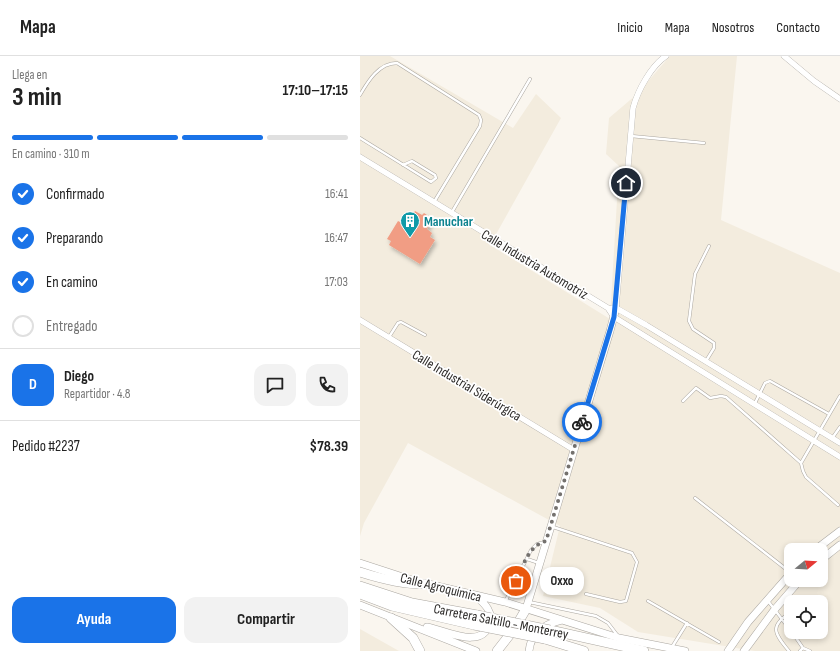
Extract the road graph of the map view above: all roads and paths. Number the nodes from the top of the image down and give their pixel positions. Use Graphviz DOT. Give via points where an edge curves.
graph roads {
  1 [pos="666,56"];
  2 [pos="784,56"];
  3 [pos="530,79"];
  4 [pos="360,95"];
  5 [pos="840,99"];
  6 [pos="630,136"];
  7 [pos="360,138"];
  8 [pos="704,142"];
  9 [pos="360,157"];
  10 [pos="403,165"];
  11 [pos="434,202"];
  12 [pos="452,213"];
  13 [pos="709,246"];
  14 [pos="612,308"];
  15 [pos="614,317"];
  16 [pos="360,320"];
  17 [pos="425,335"];
  18 [pos="389,337"];
  19 [pos="706,361"];
  20 [pos="760,394"];
  21 [pos="840,396"];
  22 [pos="683,401"];
  23 [pos="755,404"];
  24 [pos="829,414"];
  25 [pos="840,427"];
  26 [pos="820,430"];
  27 [pos="832,438"];
  28 [pos="815,441"];
  29 [pos="840,443"];
  30 [pos="574,450"];
  31 [pos="840,457"];
  32 [pos="801,463"];
  33 [pos="695,498"];
  34 [pos="838,505"];
  35 [pos="550,527"];
  36 [pos="840,531"];
  37 [pos="546,541"];
  38 [pos="824,543"];
  39 [pos="840,545"];
  40 [pos="828,554"];
  41 [pos="527,559"];
  42 [pos="540,563"];
  43 [pos="360,564"];
  44 [pos="784,568"];
  45 [pos="360,572"];
  46 [pos="784,581"];
  47 [pos="428,584"];
  48 [pos="360,586"];
  49 [pos="794,587"];
  50 [pos="360,594"];
  51 [pos="586,594"];
  52 [pos="476,596"];
  53 [pos="767,600"];
  54 [pos="648,601"];
  55 [pos="505,602"];
  56 [pos="360,605"];
  57 [pos="527,605"];
  58 [pos="775,609"];
  59 [pos="391,618"];
  60 [pos="782,618"];
  61 [pos="564,620"];
  62 [pos="784,621"];
  63 [pos="687,624"];
  64 [pos="414,626"];
  65 [pos="619,638"];
  66 [pos="797,639"];
  67 [pos="719,642"];
  68 [pos="803,648"];
  69 [pos="671,649"];
  70 [pos="495,650"];
  71 [pos="420,651"];
  72 [pos="476,651"];
  73 [pos="529,651"];
  74 [pos="584,651"];
  75 [pos="644,651"];
  76 [pos="685,651"];
  77 [pos="728,651"];
  78 [pos="744,651"];
  79 [pos="789,651"];
  80 [pos="800,651"];
  81 [pos="810,651"];
  1 -- 6 [label="street" via="658,62 636,97"];
  2 -- 5 [label="street"];
  3 -- 12 [label="lane"];
  4 -- 11 [label="lane" via="374,74 392,63 398,63 479,115 480,126"];
  6 -- 8 [label="lane"];
  6 -- 14 [label="street"];
  7 -- 10 [label="lane"];
  9 -- 11 [label="street, Calle Industria Automotriz"];
  10 -- 10 [label="lane" via="431,182 436,178 412,161"];
  11 -- 12 [label="street, Calle Industria Automotriz"];
  12 -- 14 [label="street, Calle Industria Automotriz"];
  13 -- 19 [label="lane" via="695,274 689,321 693,329 714,343 714,348"];
  14 -- 15 [label="street"];
  14 -- 19 [label="street, Calle Industria Automotriz"];
  15 -- 23 [label="street"];
  15 -- 30 [label="street"];
  16 -- 18 [label="street, Calle Industrial Siderúrgica"];
  17 -- 18 [label="lane" via="401,322"];
  18 -- 30 [label="street, Calle Industrial Siderúrgica"];
  19 -- 20 [label="street, Calle Industria Automotriz"];
  20 -- 23 [label="lane"];
  20 -- 24 [label="lane" via="765,383 772,381"];
  20 -- 26 [label="street, Calle Industria Automotriz"];
  21 -- 24 [label="lane"];
  22 -- 32 [label="lane" via="696,388 710,398 726,397"];
  23 -- 28 [label="street"];
  24 -- 26 [label="lane"];
  25 -- 27 [label="lane"];
  26 -- 27 [label="street, Calle Industria Automotriz"];
  26 -- 28 [label="lane"];
  27 -- 29 [label="street, Calle Industria Automotriz"];
  28 -- 31 [label="street"];
  28 -- 32 [label="lane"];
  30 -- 35 [label="street"];
  32 -- 34 [label="lane" via="806,477"];
  33 -- 44 [label="lane"];
  35 -- 37 [label="street"];
  35 -- 51 [label="lane" via="634,556 636,566 626,601 620,602"];
  36 -- 38 [label="street"];
  37 -- 41 [label="lane" via="534,547"];
  37 -- 42 [label="street"];
  39 -- 40 [label="street"];
  41 -- 42 [label="lane"];
  41 -- 55 [label="lane"];
  42 -- 57 [label="street"];
  43 -- 47 [label="street, Calle Agroquímica"];
  45 -- 47 [label="highway" via="397,582"];
  46 -- 53 [label="street"];
  47 -- 52 [label="street, Calle Agroquímica"];
  48 -- 75 [label="highway, Carretera Saltillo - Monterrey, bridge" via="412,603"];
  49 -- 58 [label="street"];
  50 -- 74 [label="highway, Carretera Saltillo - Monterrey, bridge" via="392,606 545,639"];
  52 -- 55 [label="street, Calle Agroquímica"];
  52 -- 64 [label="street" via="487,607 490,616 487,630 480,636 468,639 431,628"];
  53 -- 58 [label="lane"];
  53 -- 77 [label="street"];
  54 -- 63 [label="lane"];
  55 -- 57 [label="street, Calle Agroquímica"];
  56 -- 59 [label="street"];
  57 -- 61 [label="street, Calle Agroquímica"];
  57 -- 65 [label="lane" via="596,616 608,624"];
  57 -- 70 [label="highway" via="515,628"];
  58 -- 60 [label="lane"];
  58 -- 78 [label="street"];
  59 -- 64 [label="street"];
  59 -- 71 [label="highway" via="413,638"];
  60 -- 62 [label="lane"];
  60 -- 79 [label="lane" via="776,624 776,631"];
  61 -- 65 [label="street, Calle Agroquímica"];
  61 -- 73 [label="street" via="548,624 536,632"];
  63 -- 67 [label="lane"];
  63 -- 69 [label="lane"];
  64 -- 72 [label="street"];
  65 -- 69 [label="street, Calle Agroquímica"];
  66 -- 68 [label="lane"];
  68 -- 80 [label="lane"];
  68 -- 81 [label="lane"];
  69 -- 76 [label="street, Calle Agroquímica"];
}
